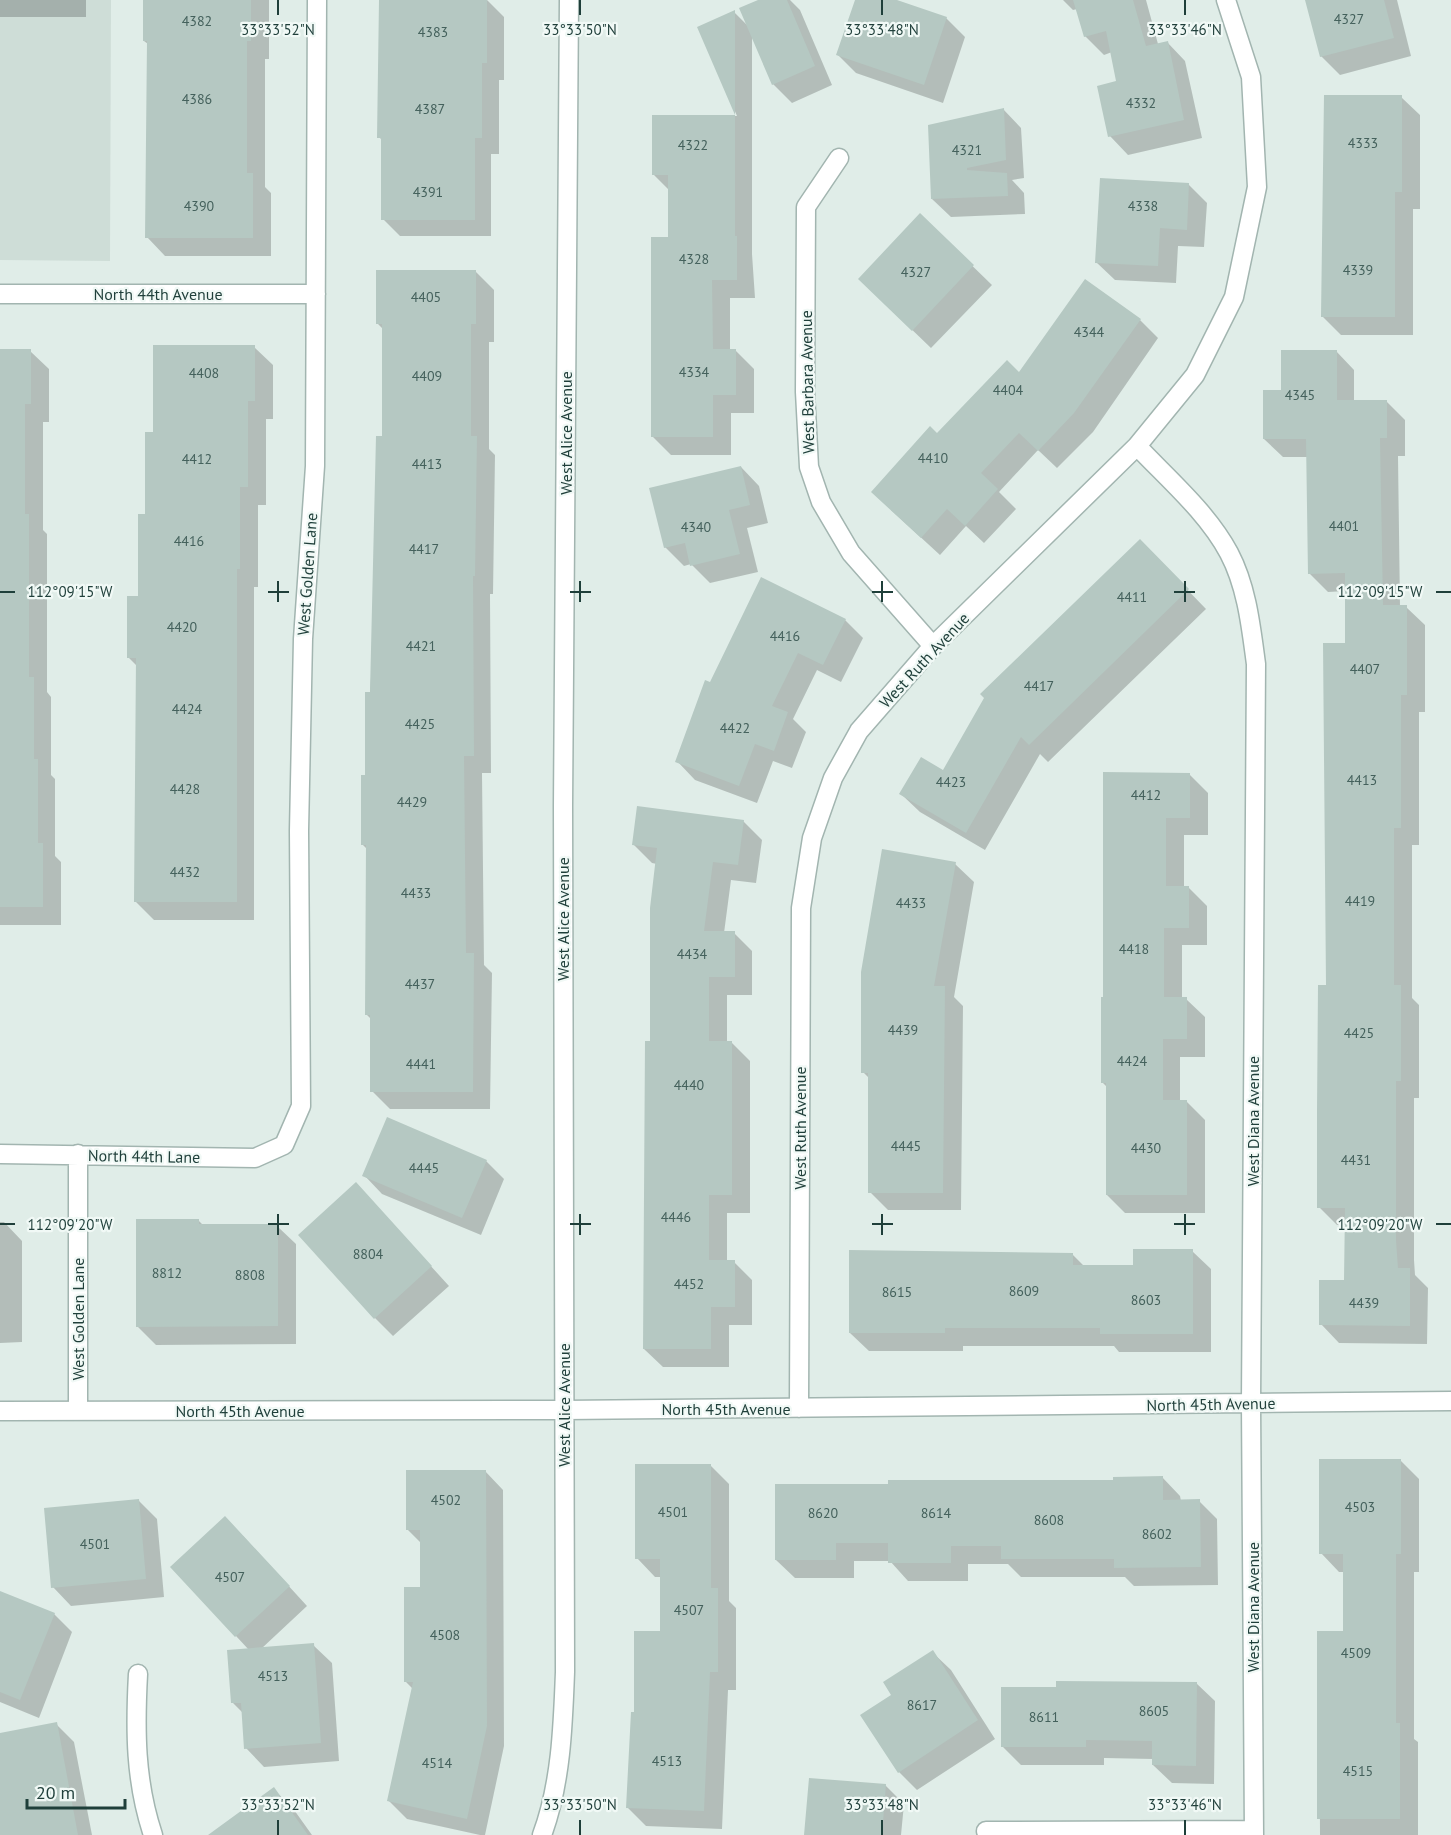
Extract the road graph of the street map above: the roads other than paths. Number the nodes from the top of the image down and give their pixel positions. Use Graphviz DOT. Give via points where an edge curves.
graph roads {
  1 [pos="317,0"];
  2 [pos="569,0"];
  3 [pos="1226,0"];
  4 [pos="838,158"];
  5 [pos="0,294"];
  6 [pos="316,294"];
  7 [pos="1137,446"];
  8 [pos="933,646"];
  9 [pos="284,1145"];
  10 [pos="0,1154"];
  11 [pos="78,1154"];
  12 [pos="1451,1401"];
  13 [pos="1251,1403"];
  14 [pos="799,1408"];
  15 [pos="564,1410"];
  16 [pos="0,1411"];
  17 [pos="78,1411"];
  18 [pos="138,1674"];
  19 [pos="986,1831"];
  20 [pos="1254,1832"];
  21 [pos="153,1835"];
  22 [pos="542,1835"];
  1 -- 6 [label="street, West Golden Lane"];
  2 -- 15 [label="street, West Alice Avenue" via="563,794"];
  3 -- 7 [label="street, West Ruth Avenue" via="1251,77 1257,186 1234,297 1195,375"];
  4 -- 8 [label="street, West Barbara Avenue" via="806,207 805,392 809,467 821,502 851,553"];
  5 -- 6 [label="street, North 44th Avenue"];
  6 -- 9 [label="street, West Golden Lane" via="315,466 303,639 298,831 301,1106"];
  7 -- 8 [label="street, West Ruth Avenue"];
  7 -- 13 [label="street, West Diana Avenue" via="1201,513 1229,554 1247,604 1256,664"];
  8 -- 14 [label="street, West Ruth Avenue" via="859,730 833,778 812,838 801,908"];
  9 -- 11 [label="street, North 44th Lane" via="255,1158"];
  10 -- 11 [label="street, North 44th Lane"];
  11 -- 17 [label="street, West Golden Lane"];
  12 -- 13 [label="street, North 45th Avenue"];
  13 -- 14 [label="street, North 45th Avenue"];
  13 -- 20 [label="street, West Diana Avenue"];
  14 -- 15 [label="street, North 45th Avenue"];
  15 -- 17 [label="street, North 45th Avenue"];
  15 -- 22 [label="street, West Alice Avenue" via="563,1731"];
  16 -- 17 [label="street, North 45th Avenue"];
  18 -- 21 [label="street" via="134,1735 144,1809"];
  19 -- 20 [label="street"];
}
